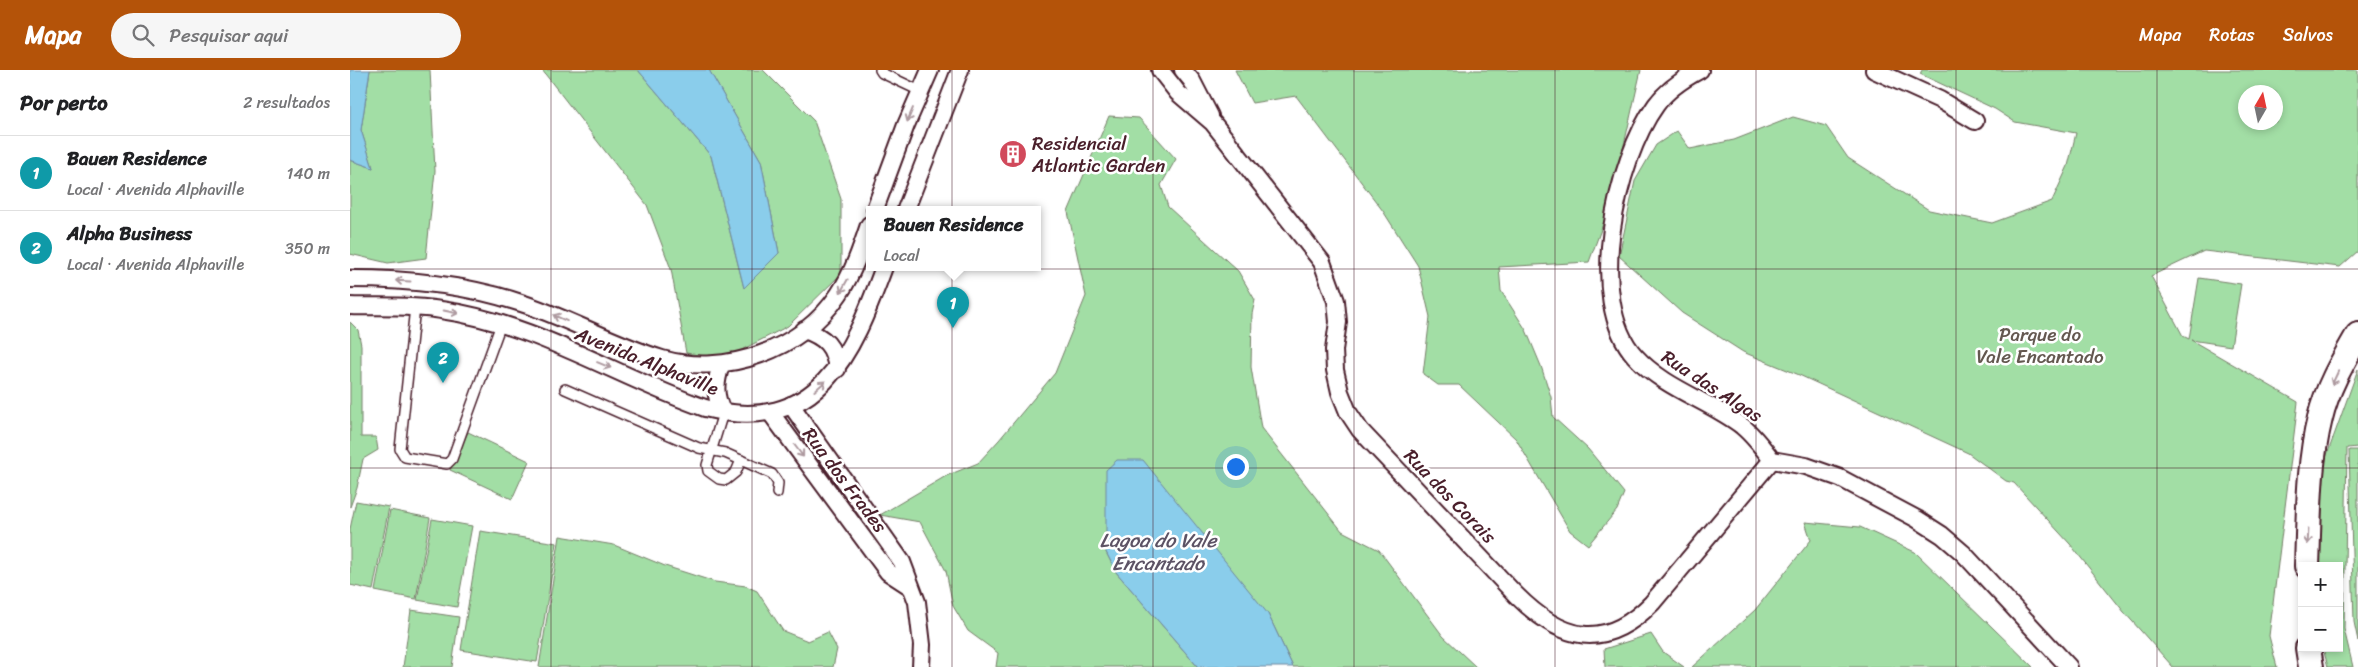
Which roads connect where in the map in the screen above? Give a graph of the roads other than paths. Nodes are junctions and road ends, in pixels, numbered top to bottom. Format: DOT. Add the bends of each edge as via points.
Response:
graph roads {
  1 [pos="880,70"];
  2 [pos="928,70"];
  3 [pos="960,70"];
  4 [pos="1160,70"];
  5 [pos="1183,70"];
  6 [pos="1700,70"];
  7 [pos="1874,70"];
  8 [pos="920,91"];
  9 [pos="1976,121"];
  10 [pos="1213,122"];
  11 [pos="876,206"];
  12 [pos="907,206"];
  13 [pos="866,233"];
  14 [pos="882,271"];
  15 [pos="350,280"];
  16 [pos="350,306"];
  17 [pos="415,307"];
  18 [pos="501,324"];
  19 [pos="804,330"];
  20 [pos="2358,335"];
  21 [pos="722,365"];
  22 [pos="837,369"];
  23 [pos="565,389"];
  24 [pos="791,405"];
  25 [pos="770,412"];
  26 [pos="723,413"];
  27 [pos="712,450"];
  28 [pos="741,460"];
  29 [pos="1772,460"];
  30 [pos="777,493"];
  31 [pos="874,522"];
  32 [pos="859,533"];
  33 [pos="2307,562"];
  34 [pos="911,587"];
  35 [pos="2309,652"];
  36 [pos="921,667"];
  37 [pos="2069,667"];
  38 [pos="2311,667"];
  1 -- 8 [label="lane"];
  2 -- 8 [label="street"];
  3 -- 12 [label="street"];
  4 -- 10 [label="street, Rua dos Corais" via="1178,93"];
  5 -- 10 [label="street, Rua dos Corais"];
  6 -- 29 [label="street, Rua das Algas" via="1679,82 1656,105 1628,159 1619,192 1609,266 1613,313 1621,334 1650,371 1741,426"];
  7 -- 9 [label="street" via="1940,100"];
  8 -- 11 [label="street, one-way"];
  10 -- 29 [label="street, Rua dos Corais" via="1322,262 1336,301 1335,370 1348,412 1360,430 1516,595 1550,624 1586,635 1618,630 1631,622 1652,603"];
  13 -- 19 [label="street, Avenida Alphaville, one-way" via="851,273 838,295"];
  14 -- 22 [label="street, Avenida Alphaville" via="858,335"];
  21 -- 15 [label="street, Avenida Alphaville, one-way" via="663,359 605,339 519,302 464,288 436,282"];
  16 -- 17 [label="street, Avenida Alphaville"];
  17 -- 18 [label="street, Avenida Alphaville, one-way"];
  17 -- 18 [label="lane" via="400,449 405,457 447,464 452,459"];
  18 -- 26 [label="street, Avenida Alphaville, one-way" via="684,401"];
  19 -- 21 [label="street, Avenida Alphaville" via="768,351"];
  19 -- 22 [label="street" via="825,339 835,357"];
  20 -- 33 [label="main road, one-way" via="2333,382 2320,416 2313,452"];
  21 -- 26 [label="street" via="715,386"];
  24 -- 22 [label="street, Avenida Alphaville, one-way" via="810,394"];
  23 -- 27 [label="lane" via="699,448"];
  24 -- 25 [label="street, Avenida Alphaville"];
  24 -- 31 [label="street, Rua dos Frades"];
  25 -- 26 [label="street, Avenida Alphaville"];
  25 -- 32 [label="street, Rua dos Frades, one-way"];
  26 -- 27 [label="lane"];
  27 -- 28 [label="lane"];
  27 -- 28 [label="lane" via="708,471 719,480 731,477"];
  28 -- 30 [label="lane" via="776,478"];
  29 -- 37 [label="street" via="1806,466 1840,478 1942,535 1963,553"];
  31 -- 32 [label="street"];
  31 -- 34 [label="street, Rua dos Frades" via="902,562"];
  32 -- 34 [label="street, Rua dos Frades" via="888,572"];
  34 -- 36 [label="street" via="920,621"];
  35 -- 38 [label="main road"];
}
